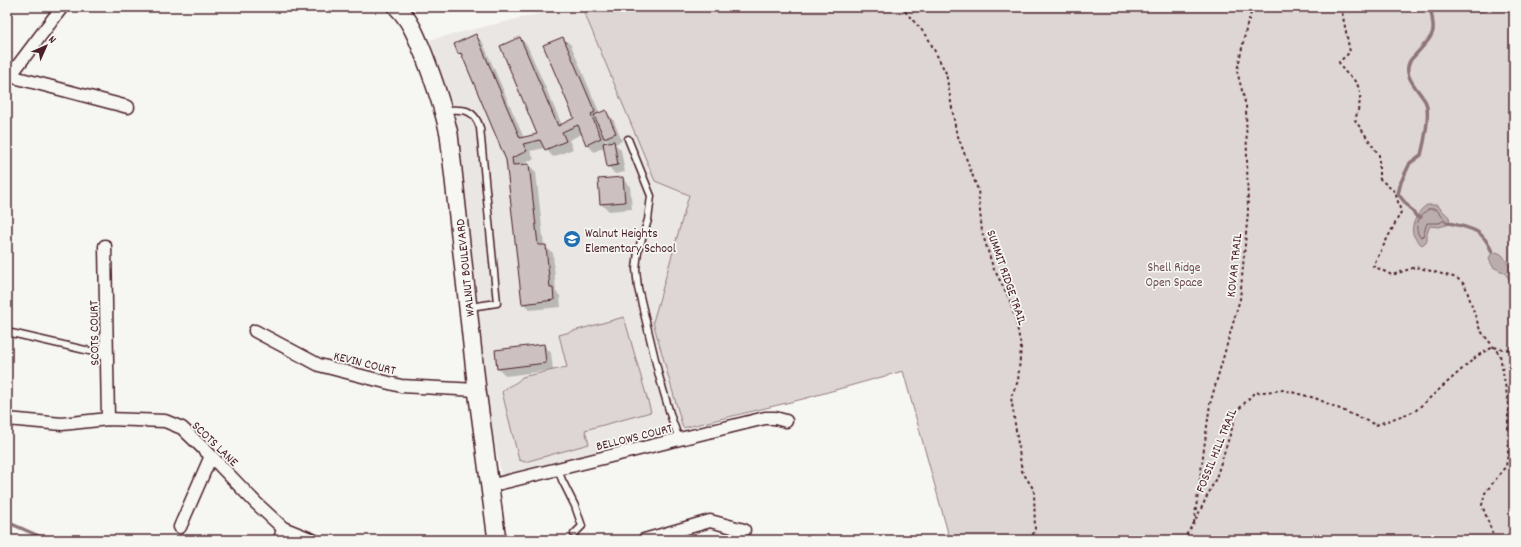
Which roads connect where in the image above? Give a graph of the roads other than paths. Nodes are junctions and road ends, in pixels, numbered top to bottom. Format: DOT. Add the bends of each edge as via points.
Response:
graph roads {
  1 [pos="62,7"];
  2 [pos="398,7"];
  3 [pos="8,78"];
  4 [pos="128,107"];
  5 [pos="444,110"];
  6 [pos="628,139"];
  7 [pos="105,246"];
  8 [pos="468,307"];
  9 [pos="255,331"];
  10 [pos="7,332"];
  11 [pos="107,355"];
  12 [pos="477,390"];
  13 [pos="108,418"];
  14 [pos="7,419"];
  15 [pos="786,422"];
  16 [pos="679,439"];
  17 [pos="211,456"];
  18 [pos="558,469"];
  19 [pos="489,486"];
  20 [pos="180,527"];
  21 [pos="744,530"];
  22 [pos="282,534"];
  23 [pos="574,534"];
  24 [pos="313,540"];
  25 [pos="497,540"];
  26 [pos="644,540"];
  1 -- 3 [label="street"];
  2 -- 5 [label="street, WALNUT BOULEVARD" via="414,31"];
  3 -- 4 [label="street"];
  5 -- 8 [label="street, WALNUT BOULEVARD" via="449,134"];
  5 -- 8 [label="lane" via="460,109 469,112 477,118 480,128 497,303"];
  6 -- 16 [label="lane" via="651,196 648,220 638,251 638,288 661,383"];
  7 -- 11 [label="street, SCOTS COURT"];
  8 -- 12 [label="street, WALNUT BOULEVARD"];
  9 -- 12 [label="street, KEVIN COURT" via="319,365 401,386"];
  10 -- 11 [label="lane"];
  11 -- 13 [label="street, SCOTS COURT"];
  12 -- 19 [label="street, WALNUT BOULEVARD"];
  13 -- 14 [label="street, SCOTS LANE" via="62,424"];
  13 -- 17 [label="street, SCOTS LANE" via="165,421 182,428"];
  15 -- 16 [label="street, BELLOWS COURT" via="765,418"];
  16 -- 18 [label="street, BELLOWS COURT"];
  17 -- 20 [label="street"];
  17 -- 22 [label="street, SCOTS LANE"];
  18 -- 19 [label="street, BELLOWS COURT"];
  18 -- 23 [label="lane" via="582,526"];
  19 -- 25 [label="street, WALNUT BOULEVARD"];
  21 -- 26 [label="street" via="710,521"];
  22 -- 24 [label="street, SCOTS LANE"];
}
